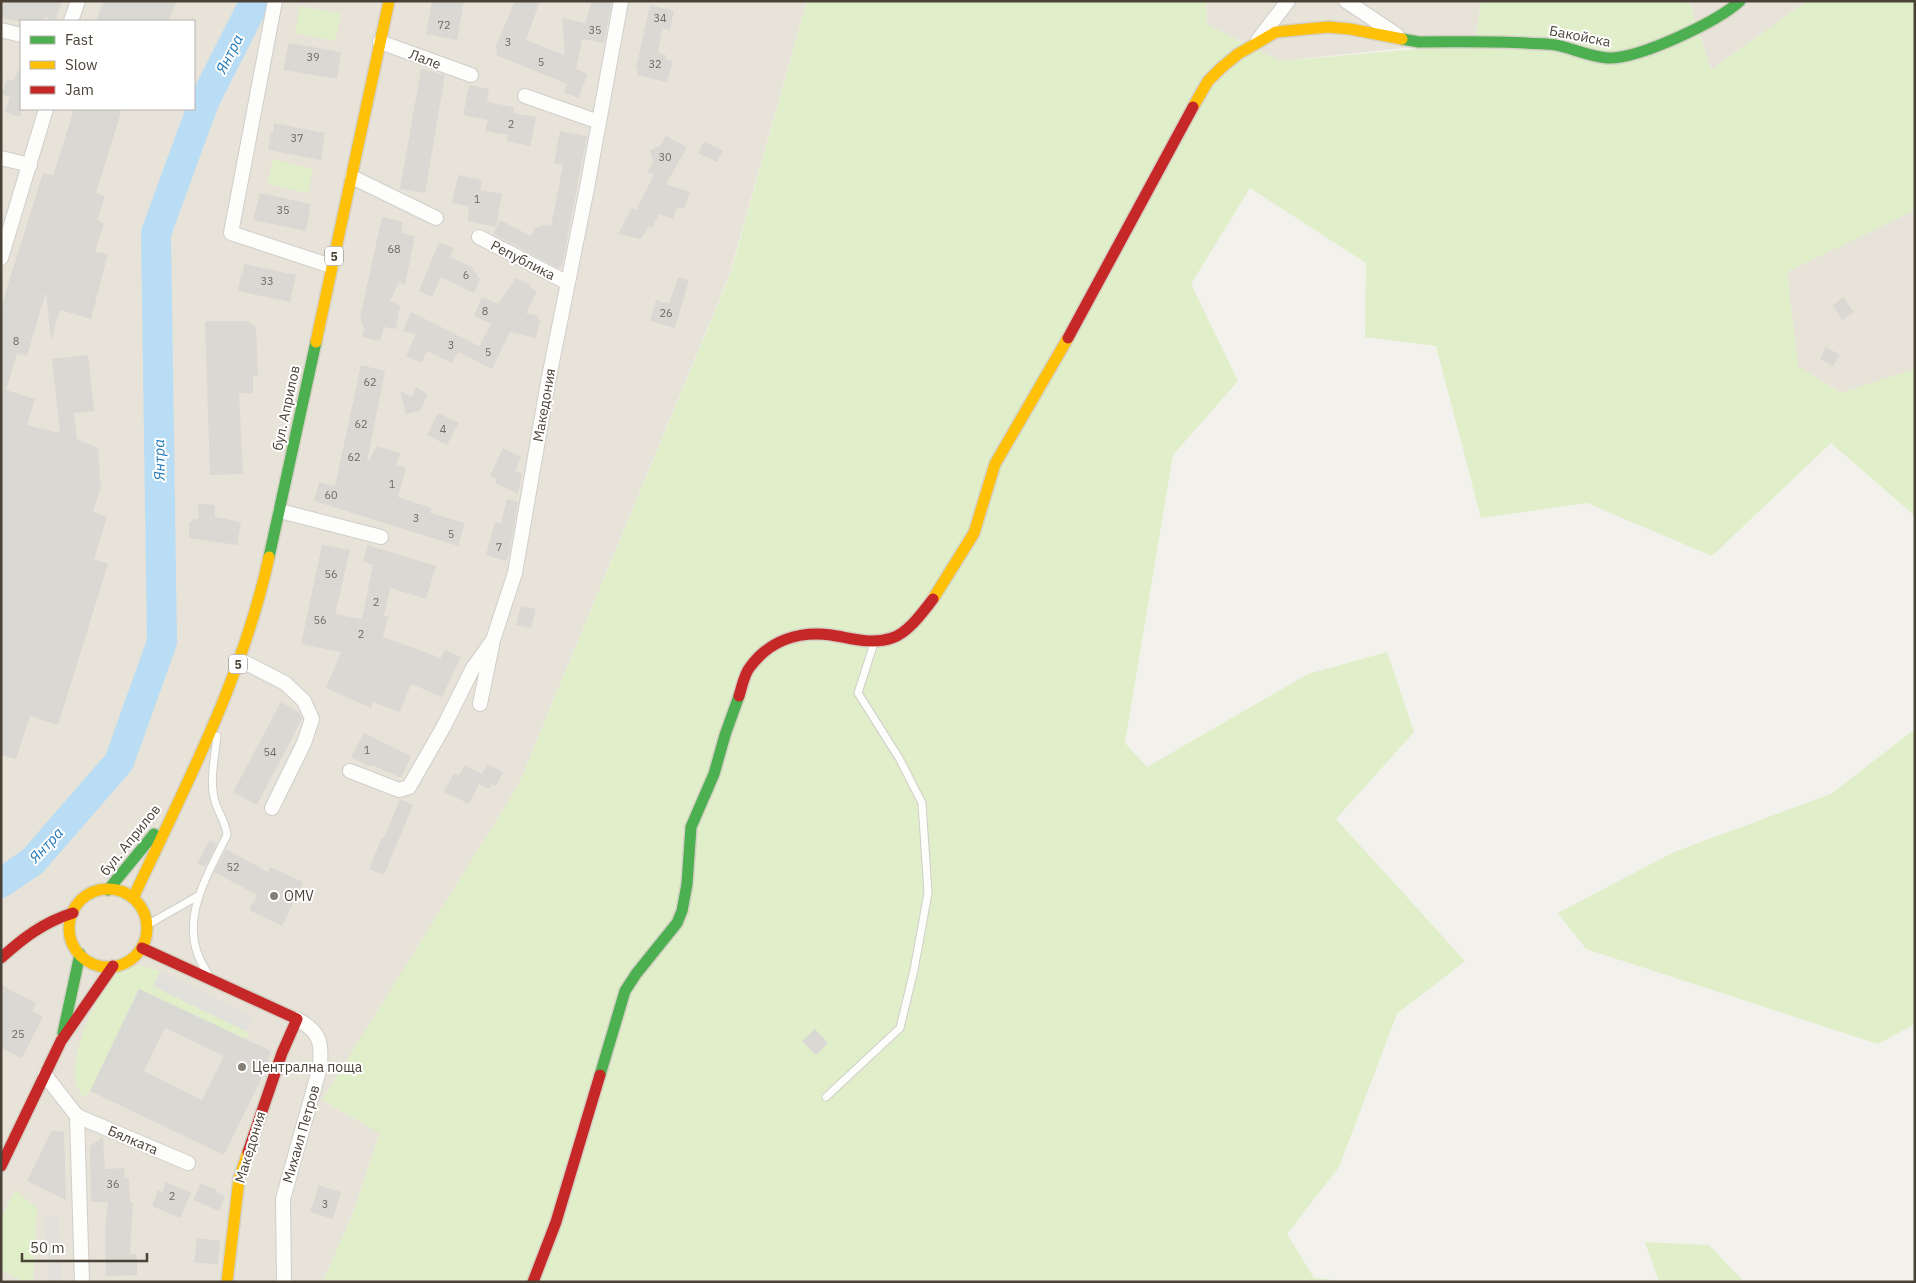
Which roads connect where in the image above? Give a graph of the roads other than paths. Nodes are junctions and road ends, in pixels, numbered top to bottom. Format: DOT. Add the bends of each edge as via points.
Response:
graph roads {
  1 [pos="78,1"];
  2 [pos="275,1"];
  3 [pos="389,1"];
  4 [pos="622,1"];
  5 [pos="1288,1"];
  6 [pos="1346,1"];
  7 [pos="1740,1"];
  8 [pos="71,20"];
  9 [pos="1,30"];
  10 [pos="20,35"];
  11 [pos="1402,38"];
  12 [pos="380,42"];
  13 [pos="1256,42"];
  14 [pos="471,75"];
  15 [pos="525,96"];
  16 [pos="46,110"];
  17 [pos="599,122"];
  18 [pos="1,158"];
  19 [pos="30,165"];
  20 [pos="352,177"];
  21 [pos="436,218"];
  22 [pos="479,238"];
  23 [pos="1,258"];
  24 [pos="331,266"];
  25 [pos="568,283"];
  26 [pos="280,511"];
  27 [pos="381,537"];
  28 [pos="493,640"];
  29 [pos="875,640"];
  30 [pos="240,660"];
  31 [pos="480,704"];
  32 [pos="218,716"];
  33 [pos="350,771"];
  34 [pos="272,808"];
  35 [pos="175,809"];
  36 [pos="108,890"];
  37 [pos="198,896"];
  38 [pos="133,898"];
  39 [pos="73,913"];
  40 [pos="147,925"];
  41 [pos="142,948"];
  42 [pos="80,954"];
  43 [pos="1,958"];
  44 [pos="113,966"];
  45 [pos="213,980"];
  46 [pos="296,1019"];
  47 [pos="61,1041"];
  48 [pos="45,1075"];
  49 [pos="826,1098"];
  50 [pos="77,1116"];
  51 [pos="188,1163"];
  52 [pos="1,1166"];
  53 [pos="82,1282"];
  54 [pos="227,1282"];
  55 [pos="284,1282"];
  56 [pos="533,1282"];
  1 -- 8 [label="street"];
  2 -- 24 [label="street" via="231,233"];
  3 -- 12 [label="main road, бул. Априлов / 5"];
  4 -- 17 [label="street, Македония"];
  5 -- 13 [label="street"];
  6 -- 11 [label="street"];
  7 -- 11 [label="main road, Бакойска" via="1729,11 1649,50 1616,58 1591,56 1562,46 1535,43 1419,42"];
  9 -- 10 [label="street"];
  11 -- 13 [label="main road, Бакойска" via="1328,28 1276,32"];
  12 -- 14 [label="street, Лале"];
  12 -- 20 [label="main road, бул. Априлов / 5"];
  13 -- 29 [label="main road, Бакойска" via="1208,81 1187,116 1079,320 995,464 974,533 939,592 914,623 892,638"];
  15 -- 17 [label="street"];
  16 -- 19 [label="street"];
  17 -- 25 [label="street, Македония"];
  18 -- 19 [label="street"];
  19 -- 23 [label="street"];
  20 -- 21 [label="street"];
  20 -- 24 [label="main road, бул. Априлов / 5"];
  22 -- 25 [label="street, Република"];
  24 -- 26 [label="main road, бул. Априлов / 5"];
  25 -- 28 [label="street, Македония" via="515,573"];
  26 -- 27 [label="street"];
  26 -- 30 [label="main road, бул. Априлов / 5" via="262,591"];
  28 -- 31 [label="street"];
  28 -- 33 [label="street, Македония" via="473,668 409,787 399,790"];
  29 -- 49 [label="lane" via="858,694 899,758 922,803 928,893 900,1028"];
  29 -- 56 [label="main road, Бакойска" via="859,641 809,633 791,636 771,646 749,668 714,774 691,827 682,911 677,923 625,991 556,1222"];
  30 -- 32 [label="main road, бул. Априлов / 5"];
  30 -- 34 [label="street" via="285,683 304,701 312,719 304,743"];
  32 -- 35 [label="main road, бул. Априлов / 5"];
  32 -- 37 [label="lane" via="214,800 227,825 227,834"];
  35 -- 36 [label="main road, бул. Априлов / 5"];
  35 -- 38 [label="main road, бул. Априлов / 5"];
  36 -- 38 [label="main road"];
  36 -- 39 [label="main road" via="87,896"];
  37 -- 40 [label="lane"];
  37 -- 45 [label="lane" via="193,939 199,960"];
  38 -- 40 [label="main road" via="144,913"];
  39 -- 42 [label="main road" via="71,938"];
  39 -- 43 [label="main road" via="38,926"];
  40 -- 41 [label="main road"];
  41 -- 44 [label="main road" via="130,960"];
  41 -- 45 [label="main road, Михаил Петров"];
  42 -- 44 [label="main road" via="95,964"];
  42 -- 47 [label="main road"];
  44 -- 47 [label="main road"];
  45 -- 46 [label="main road, Михаил Петров"];
  46 -- 54 [label="main road, Македония" via="239,1179"];
  46 -- 55 [label="street, Михаил Петров" via="316,1032 322,1048 320,1067 283,1198"];
  47 -- 48 [label="main road"];
  48 -- 50 [label="street"];
  48 -- 52 [label="main road"];
  50 -- 51 [label="street, Бялката"];
  50 -- 53 [label="street"];
}
